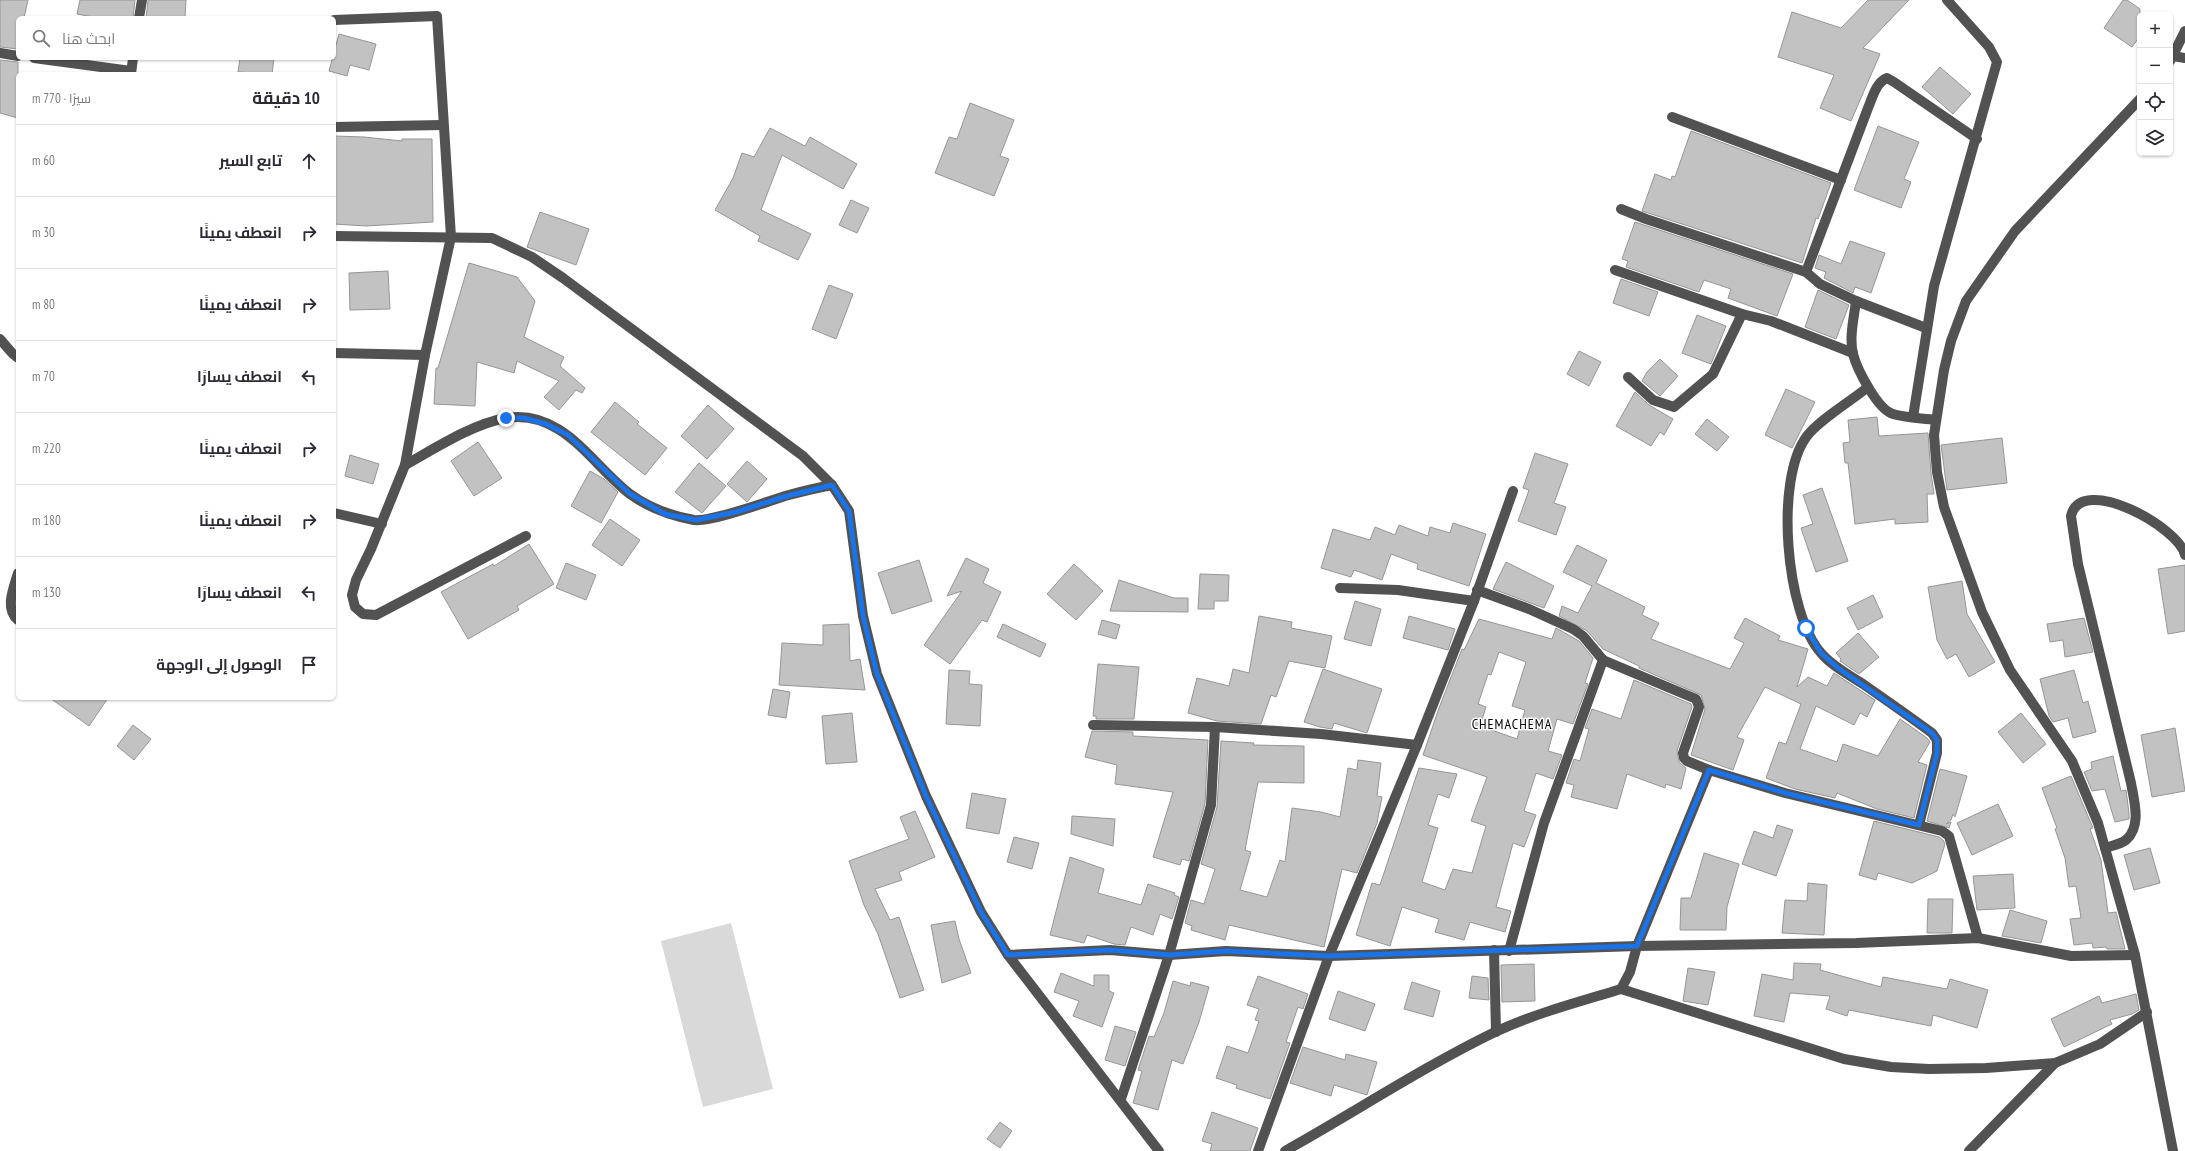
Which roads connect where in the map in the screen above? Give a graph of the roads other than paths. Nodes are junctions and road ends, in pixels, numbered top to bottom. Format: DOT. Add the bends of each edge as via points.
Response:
graph roads {
  1 [pos="142,0"];
  2 [pos="1947,0"];
  3 [pos="139,16"];
  4 [pos="336,20"];
  5 [pos="2185,31"];
  6 [pos="0,53"];
  7 [pos="16,56"];
  8 [pos="2173,56"];
  9 [pos="2173,58"];
  10 [pos="2185,58"];
  11 [pos="47,60"];
  12 [pos="133,60"];
  13 [pos="125,72"];
  14 [pos="131,72"];
  15 [pos="2137,102"];
  16 [pos="1672,117"];
  17 [pos="443,125"];
  18 [pos="336,127"];
  19 [pos="1977,138"];
  20 [pos="1841,180"];
  21 [pos="1621,209"];
  22 [pos="336,236"];
  23 [pos="451,236"];
  24 [pos="1615,270"];
  25 [pos="1806,272"];
  26 [pos="1856,301"];
  27 [pos="1742,314"];
  28 [pos="1926,328"];
  29 [pos="0,339"];
  30 [pos="336,353"];
  31 [pos="1853,353"];
  32 [pos="425,355"];
  33 [pos="16,356"];
  34 [pos="1628,377"];
  35 [pos="1868,387"];
  36 [pos="1913,417"];
  37 [pos="1936,420"];
  38 [pos="404,466"];
  39 [pos="832,485"];
  40 [pos="1513,491"];
  41 [pos="336,513"];
  42 [pos="382,524"];
  43 [pos="526,536"];
  44 [pos="2185,555"];
  45 [pos="16,580"];
  46 [pos="1340,588"];
  47 [pos="1478,590"];
  48 [pos="1474,601"];
  49 [pos="16,617"];
  50 [pos="1603,660"];
  51 [pos="1093,725"];
  52 [pos="1215,727"];
  53 [pos="1417,745"];
  54 [pos="1709,770"];
  55 [pos="1919,825"];
  56 [pos="2105,848"];
  57 [pos="1978,938"];
  58 [pos="1637,946"];
  59 [pos="1494,950"];
  60 [pos="1509,951"];
  61 [pos="1008,955"];
  62 [pos="1169,955"];
  63 [pos="1329,956"];
  64 [pos="2135,956"];
  65 [pos="1621,989"];
  66 [pos="2147,1012"];
  67 [pos="1496,1032"];
  68 [pos="2055,1063"];
  69 [pos="1121,1098"];
  70 [pos="1160,1151"];
  71 [pos="1258,1151"];
  72 [pos="1285,1151"];
  73 [pos="1969,1151"];
  74 [pos="2173,1151"];
  1 -- 3 [label="street"];
  2 -- 19 [label="street" via="1989,47 1997,62"];
  4 -- 17 [label="street" via="437,16"];
  5 -- 8 [label="street"];
  6 -- 7 [label="street"];
  9 -- 10 [label="street"];
  11 -- 13 [label="street"];
  12 -- 14 [label="street"];
  15 -- 37 [label="street" via="2015,230 1966,301 1949,348"];
  16 -- 20 [label="street"];
  17 -- 18 [label="street"];
  17 -- 23 [label="street"];
  19 -- 20 [label="street" via="1887,78 1878,86"];
  19 -- 28 [label="street" via="1934,286"];
  20 -- 25 [label="street"];
  21 -- 25 [label="street"];
  22 -- 23 [label="street"];
  23 -- 32 [label="street"];
  23 -- 39 [label="street" via="492,238 532,257 564,278 803,456"];
  24 -- 27 [label="street"];
  25 -- 26 [label="street" via="1820,284"];
  26 -- 28 [label="street"];
  26 -- 31 [label="street" via="1852,334"];
  27 -- 31 [label="street" via="1771,321"];
  27 -- 34 [label="street" via="1714,374 1674,407 1653,400"];
  28 -- 36 [label="street"];
  29 -- 33 [label="street"];
  30 -- 32 [label="street"];
  31 -- 35 [label="street"];
  32 -- 38 [label="street"];
  35 -- 36 [label="street" via="1882,408 1892,414"];
  35 -- 55 [label="street" via="1819,424 1806,437 1798,454 1790,486 1787,521 1789,566 1806,628 1821,653 1838,668 1932,733 1937,740 1937,753"];
  36 -- 37 [label="street"];
  37 -- 56 [label="street" via="1934,435 1937,472 1944,507 1982,612 2010,670 2072,761 2098,823"];
  38 -- 39 [label="street" via="485,424 506,418 524,418 546,424 568,435 630,494 665,514 696,520 736,512"];
  38 -- 42 [label="street"];
  39 -- 61 [label="street" via="849,511 863,616 877,674 926,796 981,912"];
  40 -- 47 [label="street"];
  41 -- 42 [label="street"];
  42 -- 43 [label="street" via="356,580 352,595 355,607 363,614 376,616"];
  44 -- 56 [label="street" via="2183,547 2170,533 2112,502 2086,500 2072,510 2078,564 2131,783 2135,810 2135,823 2131,834 2125,841"];
  45 -- 49 [label="street" via="11,608"];
  46 -- 48 [label="street" via="1398,590"];
  47 -- 48 [label="street"];
  47 -- 50 [label="street" via="1573,629 1583,636"];
  48 -- 53 [label="street"];
  50 -- 54 [label="street" via="1699,702 1683,753 1687,761"];
  50 -- 60 [label="street" via="1544,823"];
  51 -- 52 [label="street"];
  52 -- 53 [label="street" via="1321,734"];
  52 -- 62 [label="street" via="1211,805"];
  53 -- 63 [label="street"];
  54 -- 55 [label="street" via="1785,793"];
  54 -- 58 [label="street"];
  55 -- 57 [label="street" via="1942,831 1950,836"];
  56 -- 64 [label="street"];
  57 -- 58 [label="street" via="1856,943"];
  57 -- 64 [label="street" via="2071,956"];
  58 -- 60 [label="street"];
  58 -- 65 [label="street" via="1630,972"];
  59 -- 60 [label="street"];
  59 -- 63 [label="street"];
  59 -- 67 [label="street"];
  61 -- 62 [label="street" via="1110,950"];
  61 -- 69 [label="street"];
  62 -- 63 [label="street" via="1226,951"];
  62 -- 69 [label="street"];
  63 -- 71 [label="street"];
  64 -- 66 [label="street"];
  65 -- 67 [label="street" via="1543,1012"];
  65 -- 68 [label="street" via="1844,1059 1891,1067 1929,1068 1986,1068"];
  66 -- 68 [label="street" via="2100,1044"];
  66 -- 74 [label="street"];
  67 -- 72 [label="street" via="1440,1061"];
  68 -- 73 [label="street"];
  69 -- 70 [label="street"];
}
